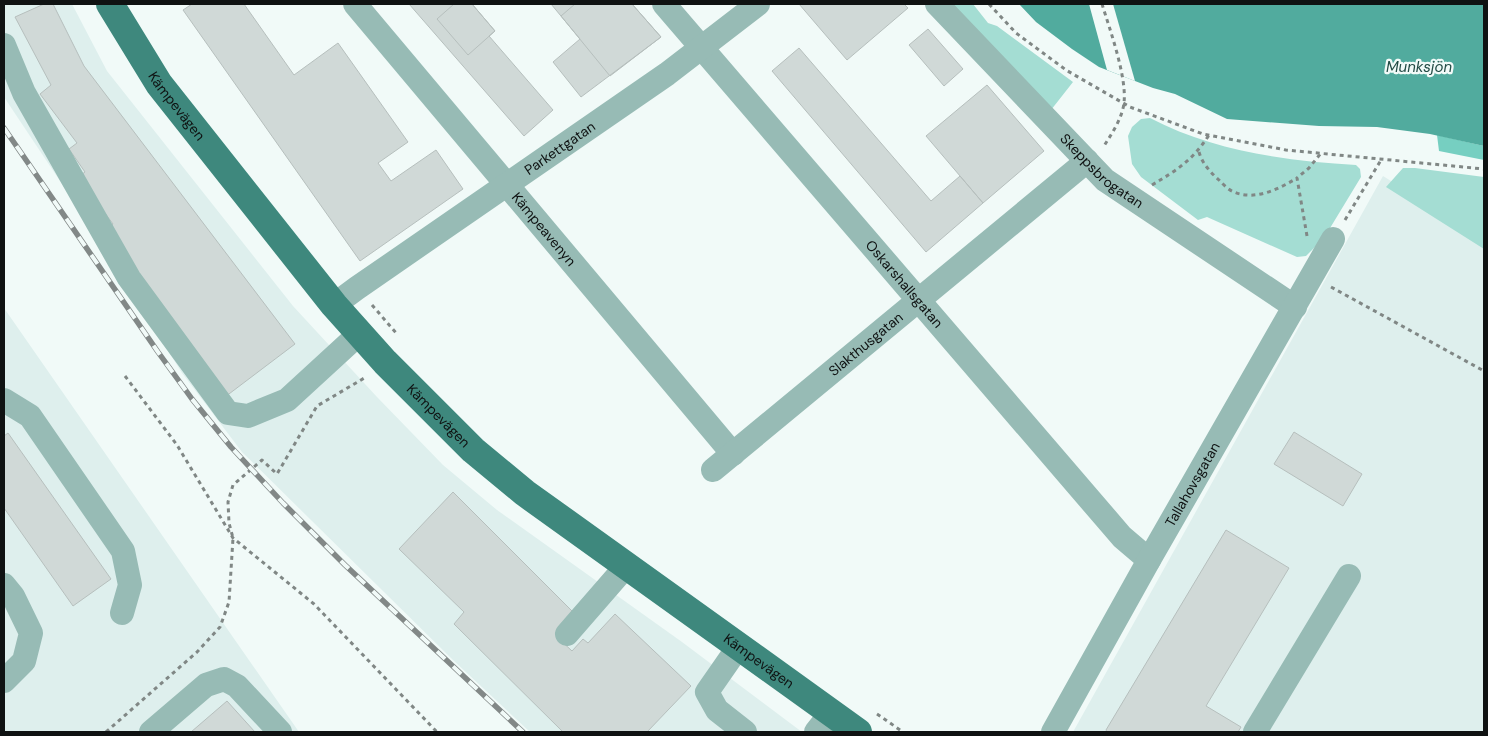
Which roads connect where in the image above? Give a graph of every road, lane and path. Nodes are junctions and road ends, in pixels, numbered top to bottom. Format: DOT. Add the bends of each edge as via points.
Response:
graph roads {
  1 [pos="110,4"];
  2 [pos="355,4"];
  3 [pos="664,4"];
  4 [pos="758,4"];
  5 [pos="937,4"];
  6 [pos="989,4"];
  7 [pos="1102,4"];
  8 [pos="4,45"];
  9 [pos="702,49"];
  10 [pos="1124,104"];
  11 [pos="1209,136"];
  12 [pos="1199,152"];
  13 [pos="1321,154"];
  14 [pos="1381,160"];
  15 [pos="1087,161"];
  16 [pos="1484,169"];
  17 [pos="1297,178"];
  18 [pos="507,184"];
  19 [pos="1130,197"];
  20 [pos="1333,239"];
  21 [pos="1315,271"];
  22 [pos="357,288"];
  23 [pos="920,301"];
  24 [pos="334,305"];
  25 [pos="1295,307"];
  26 [pos="360,333"];
  27 [pos="400,338"];
  28 [pos="1484,371"];
  29 [pos="126,376"];
  30 [pos="366,376"];
  31 [pos="4,400"];
  32 [pos="734,454"];
  33 [pos="713,470"];
  34 [pos="233,538"];
  35 [pos="1149,560"];
  36 [pos="626,565"];
  37 [pos="1349,576"];
  38 [pos="4,585"];
  39 [pos="122,613"];
  40 [pos="567,634"];
  41 [pos="739,646"];
  42 [pos="4,681"];
  43 [pos="824,722"];
  44 [pos="866,722"];
  45 [pos="106,732"];
  46 [pos="151,732"];
  47 [pos="280,732"];
  48 [pos="437,732"];
  49 [pos="745,732"];
  50 [pos="903,732"];
  51 [pos="1053,732"];
  52 [pos="1255,732"];
  1 -- 24 [label="main road, Kämpevägen" via="159,84"];
  2 -- 18 [label="street, Kämpeavenyn"];
  3 -- 9 [label="street, Oskarshallsgatan"];
  4 -- 9 [label="street, Parkettgatan"];
  5 -- 15 [label="street, Skeppsbrogatan"];
  6 -- 10 [label="path" via="1016,33 1059,65"];
  7 -- 10 [label="path" via="1124,87"];
  8 -- 26 [label="street" via="24,93 129,278 228,413 248,416 287,400"];
  9 -- 18 [label="street, Parkettgatan"];
  9 -- 23 [label="street, Oskarshallsgatan"];
  10 -- 11 [label="path"];
  10 -- 15 [label="path" via="1117,125 1104,147"];
  11 -- 12 [label="path"];
  11 -- 13 [label="path"];
  12 -- 17 [label="path" via="1210,173 1233,192 1245,195 1268,193"];
  12 -- 19 [label="path" via="1174,172"];
  13 -- 14 [label="path"];
  13 -- 17 [label="path"];
  14 -- 16 [label="path"];
  14 -- 20 [label="path"];
  15 -- 19 [label="street, Skeppsbrogatan" via="1104,180"];
  15 -- 23 [label="street, Slakthusgatan"];
  17 -- 21 [label="path"];
  18 -- 22 [label="street, Parkettgatan"];
  18 -- 32 [label="street, Kämpeavenyn"];
  19 -- 25 [label="street, Skeppsbrogatan"];
  20 -- 21 [label="street, Tallahovsgatan"];
  21 -- 25 [label="street, Tallahovsgatan"];
  21 -- 28 [label="path"];
  22 -- 24 [label="street, Parkettgatan"];
  22 -- 27 [label="path"];
  23 -- 32 [label="street, Slakthusgatan"];
  23 -- 35 [label="street, Oskarshallsgatan" via="1122,538"];
  24 -- 26 [label="main road, Kämpevägen"];
  25 -- 35 [label="street, Tallahovsgatan"];
  26 -- 36 [label="main road, Kämpevägen" via="473,450 526,493"];
  29 -- 34 [label="path" via="177,445"];
  30 -- 34 [label="path" via="317,406 277,474 262,460 233,485 228,502"];
  31 -- 39 [label="street" via="30,416 123,551 130,585"];
  32 -- 33 [label="street, Slakthusgatan"];
  34 -- 45 [label="path" via="229,602 220,627 198,652"];
  34 -- 48 [label="path" via="314,604"];
  35 -- 51 [label="street, Tallahovsgatan"];
  36 -- 40 [label="street"];
  36 -- 41 [label="main road, Kämpevägen"];
  37 -- 52 [label="street"];
  38 -- 42 [label="street" via="31,633 24,661"];
  41 -- 43 [label="main road, Kämpevägen"];
  41 -- 49 [label="street" via="707,692 717,710"];
  43 -- 44 [label="main road, Kämpevägen"];
  44 -- 50 [label="path"];
  46 -- 47 [label="street" via="206,685 224,679 237,686"];
}
